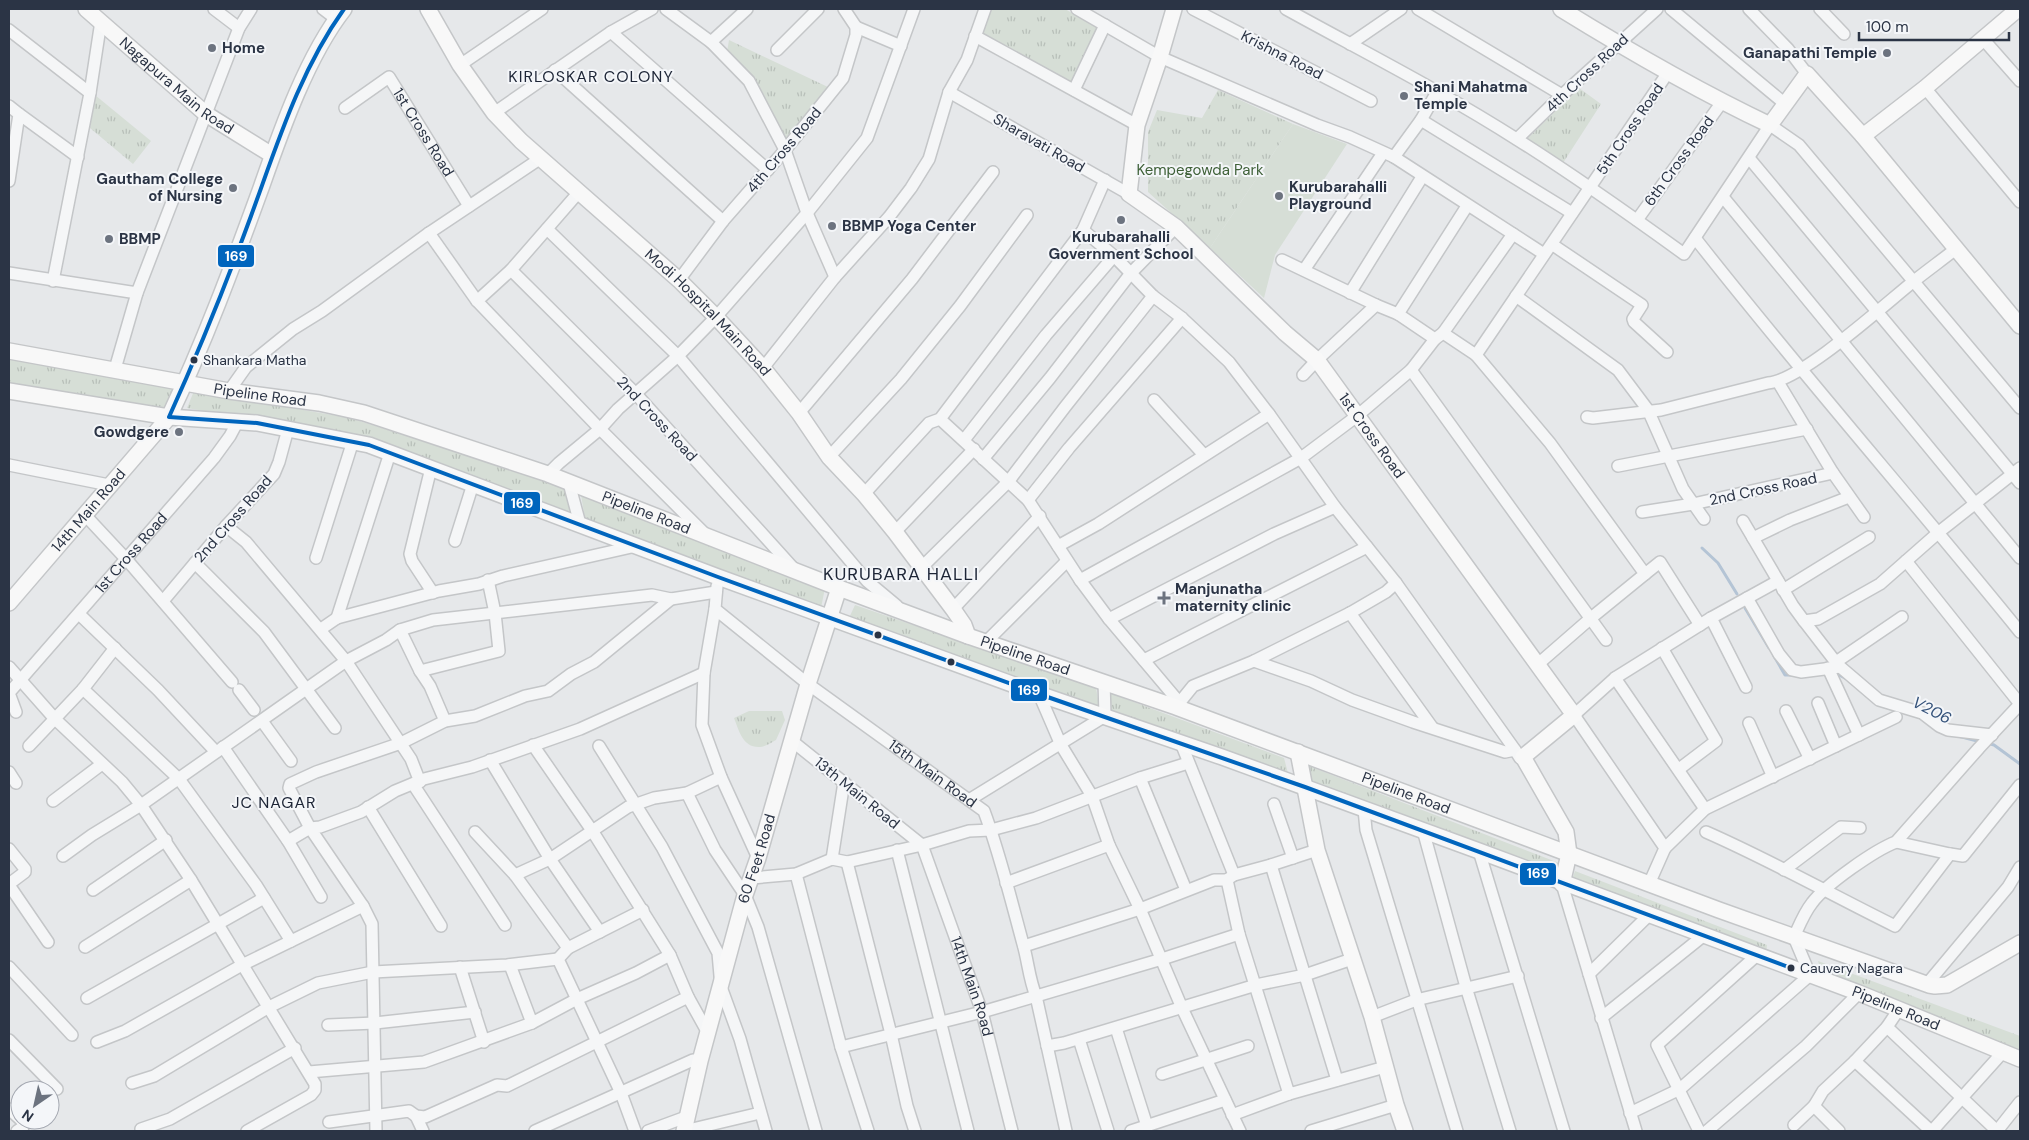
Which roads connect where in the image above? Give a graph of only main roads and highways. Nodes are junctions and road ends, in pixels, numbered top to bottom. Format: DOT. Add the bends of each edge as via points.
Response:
graph roads {
  1 [pos="86,9"];
  2 [pos="1174,9"];
  3 [pos="1561,9"];
  4 [pos="2018,9"];
  5 [pos="432,11"];
  6 [pos="340,14"];
  7 [pos="1863,136"];
  8 [pos="272,155"];
  9 [pos="2020,326"];
  10 [pos="9,351"];
  11 [pos="185,383"];
  12 [pos="9,391"];
  13 [pos="169,417"];
  14 [pos="839,588"];
  15 [pos="9,603"];
  16 [pos="829,618"];
  17 [pos="968,636"];
  18 [pos="1298,752"];
  19 [pos="1305,787"];
  20 [pos="1569,854"];
  21 [pos="1562,884"];
  22 [pos="2020,943"];
  23 [pos="2020,1059"];
  24 [pos="685,1126"];
  25 [pos="1405,1131"];
  1 -- 8 [label="main road, Nagapura Main Road" via="206,114"];
  2 -- 20 [label="main road, 1st Cross Road" via="1137,125 1129,194 1176,227 1317,360 1574,715 1519,754 1566,832"];
  3 -- 7 [label="main road" via="1722,102 1770,125 1807,74"];
  4 -- 7 [label="main road"];
  5 -- 17 [label="main road, Modi Hospital Main Road" via="460,65 494,113 716,316 763,368 829,457 895,532 953,609"];
  6 -- 8 [label="main road, 14th Main Road" via="313,58"];
  7 -- 9 [label="main road"];
  8 -- 11 [label="main road, 14th Main Road"];
  10 -- 11 [label="main road, Pipeline Road"];
  11 -- 13 [label="main road, 14th Main Road"];
  11 -- 14 [label="main road, Pipeline Road" via="364,413 548,474"];
  12 -- 13 [label="main road, Pipeline Road"];
  13 -- 15 [label="main road, 14th Main Road"];
  13 -- 16 [label="main road, Pipeline Road" via="238,421 353,441 636,546 717,585"];
  14 -- 16 [label="main road, 60 Feet Road"];
  14 -- 17 [label="main road, Pipeline Road"];
  16 -- 19 [label="main road, Pipeline Road"];
  16 -- 24 [label="main road, 60 Feet Road" via="745,895"];
  17 -- 18 [label="main road, Pipeline Road" via="1178,704"];
  18 -- 19 [label="main road"];
  18 -- 20 [label="main road, Pipeline Road"];
  19 -- 21 [label="main road, Pipeline Road"];
  19 -- 25 [label="main road" via="1318,850"];
  20 -- 21 [label="main road"];
  20 -- 22 [label="main road, Pipeline Road" via="1935,986 1947,985"];
  21 -- 23 [label="main road, Pipeline Road" via="1858,993"];
}
